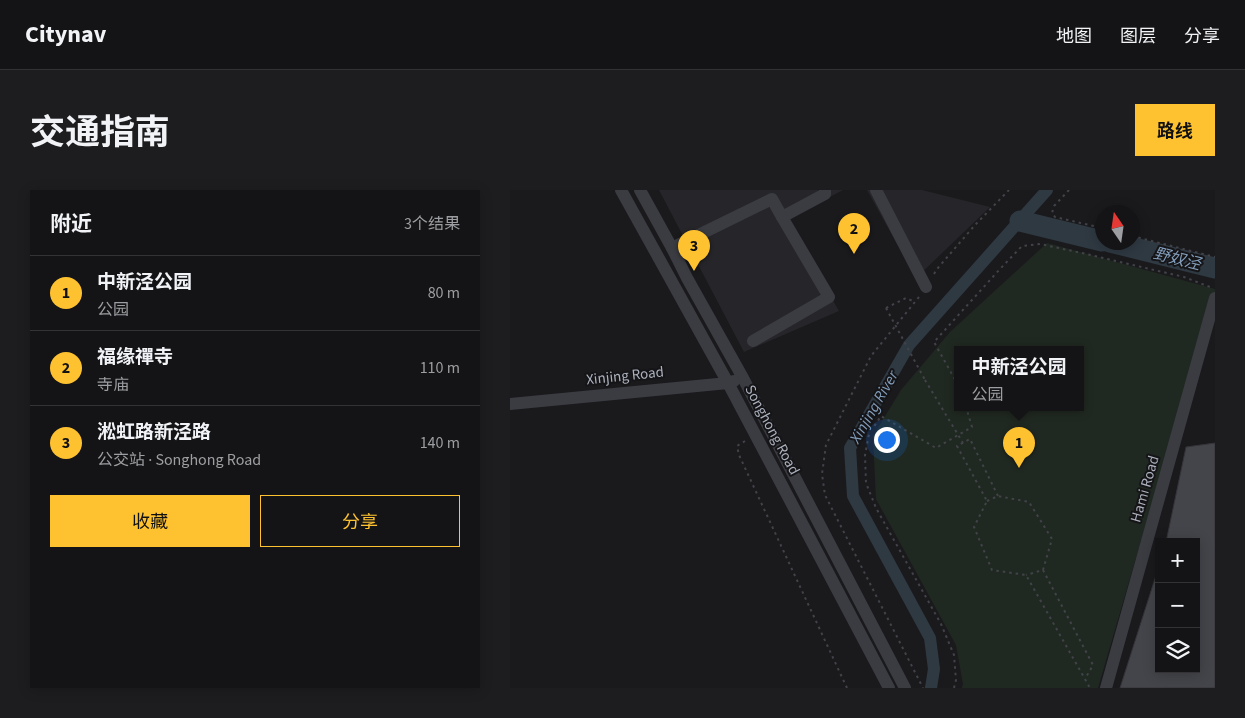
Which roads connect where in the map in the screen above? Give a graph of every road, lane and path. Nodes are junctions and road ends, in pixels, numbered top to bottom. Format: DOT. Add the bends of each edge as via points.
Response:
graph roads {
  1 [pos="621,190"];
  2 [pos="640,190"];
  3 [pos="825,190"];
  4 [pos="876,190"];
  5 [pos="1009,190"];
  6 [pos="1069,190"];
  7 [pos="782,217"];
  8 [pos="1095,226"];
  9 [pos="1140,238"];
  10 [pos="672,248"];
  11 [pos="1215,257"];
  12 [pos="926,287"];
  13 [pos="1215,288"];
  14 [pos="1215,298"];
  15 [pos="753,341"];
  16 [pos="743,378"];
  17 [pos="954,378"];
  18 [pos="728,383"];
  19 [pos="510,404"];
  20 [pos="967,411"];
  21 [pos="958,435"];
  22 [pos="756,436"];
  23 [pos="963,443"];
  24 [pos="998,496"];
  25 [pos="987,502"];
  26 [pos="1043,570"];
  27 [pos="1026,575"];
  28 [pos="1085,679"];
  29 [pos="847,688"];
  30 [pos="890,688"];
  31 [pos="905,688"];
  32 [pos="923,688"];
  33 [pos="954,688"];
  34 [pos="1090,688"];
  35 [pos="1106,688"];
  1 -- 18 [label="street, Songhong Road"];
  2 -- 10 [label="street, Songhong Road"];
  3 -- 7 [label="street" via="824,194"];
  4 -- 12 [label="street"];
  5 -- 12 [label="path" via="975,225"];
  6 -- 8 [label="path" via="1054,206 1054,217"];
  7 -- 10 [label="street" via="772,199"];
  7 -- 15 [label="street" via="829,297"];
  9 -- 11 [label="path"];
  10 -- 16 [label="street, Songhong Road"];
  13 -- 17 [label="path" via="1184,277 1082,253 1040,244 1022,246 934,342"];
  14 -- 35 [label="street, Hami Road"];
  16 -- 18 [label="street, Xinjing Road"];
  16 -- 31 [label="street, Songhong Road"];
  18 -- 19 [label="street, Xinjing Road"];
  18 -- 22 [label="street, Songhong Road"];
  20 -- 21 [label="path" via="972,427"];
  21 -- 23 [label="path"];
  21 -- 32 [label="path, bridge" via="925,380 886,308 906,298 915,302 871,356 826,445 822,474 825,495"];
  21 -- 33 [label="path" via="936,448 881,416 869,434 865,456 866,483 876,508 941,624 954,655"];
  22 -- 29 [label="path" via="737,446 739,455"];
  22 -- 30 [label="street, Songhong Road"];
  23 -- 24 [label="path" via="970,439"];
  23 -- 25 [label="path" via="956,446"];
  24 -- 25 [label="path"];
  24 -- 26 [label="path" via="1029,502 1052,539"];
  25 -- 27 [label="path" via="974,526 992,570"];
  26 -- 27 [label="path"];
  26 -- 28 [label="path" via="1093,665"];
  27 -- 28 [label="path"];
  28 -- 34 [label="path"];
}
